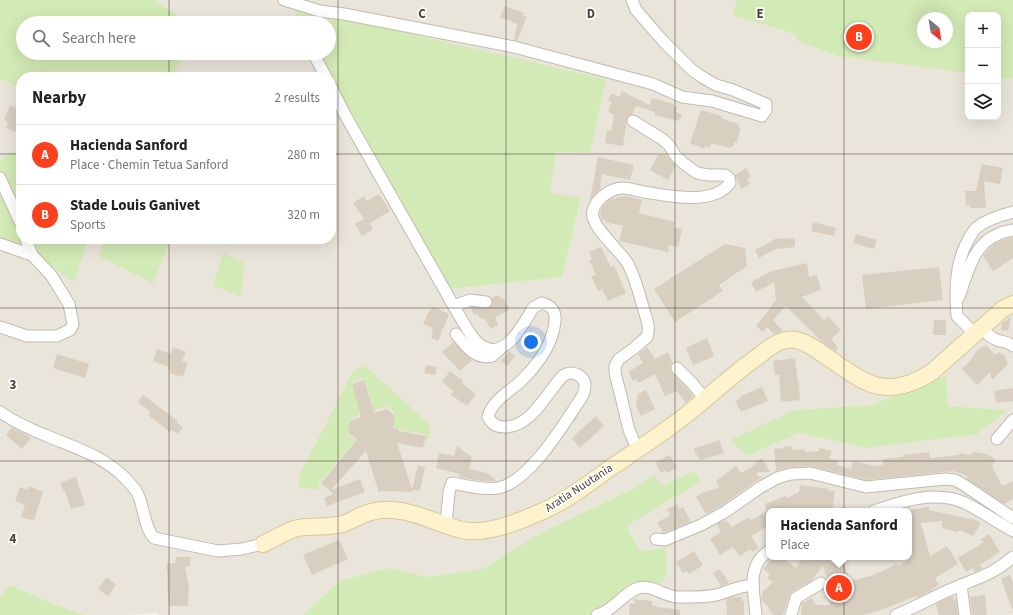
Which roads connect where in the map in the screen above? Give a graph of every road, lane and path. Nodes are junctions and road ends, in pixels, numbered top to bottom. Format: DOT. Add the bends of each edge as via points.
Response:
graph roads {
  1 [pos="284,0"];
  2 [pos="632,0"];
  3 [pos="317,60"];
  4 [pos="323,72"];
  5 [pos="336,97"];
  6 [pos="633,121"];
  7 [pos="0,178"];
  8 [pos="1013,212"];
  9 [pos="16,213"];
  10 [pos="1013,230"];
  11 [pos="0,244"];
  12 [pos="28,244"];
  13 [pos="32,255"];
  14 [pos="957,301"];
  15 [pos="486,302"];
  16 [pos="1013,304"];
  17 [pos="454,306"];
  18 [pos="0,327"];
  19 [pos="978,331"];
  20 [pos="456,334"];
  21 [pos="1013,346"];
  22 [pos="501,348"];
  23 [pos="677,368"];
  24 [pos="704,399"];
  25 [pos="0,412"];
  26 [pos="1013,420"];
  27 [pos="998,439"];
  28 [pos="639,448"];
  29 [pos="883,508"];
  30 [pos="1013,518"];
  31 [pos="446,525"];
  32 [pos="1013,531"];
  33 [pos="656,539"];
  34 [pos="263,544"];
  35 [pos="766,553"];
  36 [pos="1012,559"];
  37 [pos="821,583"];
  38 [pos="753,585"];
  39 [pos="961,585"];
  40 [pos="597,615"];
  41 [pos="756,615"];
  42 [pos="791,615"];
  43 [pos="896,615"];
  44 [pos="965,615"];
  1 -- 2 [label="street" via="320,11 514,47 653,84 682,97 712,101 762,116 766,104 716,85 692,70 636,10"];
  3 -- 4 [label="street"];
  5 -- 17 [label="street"];
  6 -- 28 [label="street" via="662,139 697,174 725,175 730,182 726,188 712,195 700,197 615,189 607,192 593,209 592,214 600,230 628,264 648,324 647,337 619,359 615,366 627,425"];
  7 -- 9 [label="street"];
  8 -- 14 [label="street" via="975,229 962,251 958,265"];
  10 -- 14 [label="street" via="998,234 977,250"];
  11 -- 13 [label="street"];
  12 -- 13 [label="street"];
  13 -- 18 [label="street" via="51,275 69,304 73,324 70,330 57,336 27,336"];
  14 -- 19 [label="street" via="957,316"];
  15 -- 17 [label="street" via="470,300"];
  16 -- 19 [label="street, Aratia Nuutania" via="1004,308"];
  17 -- 22 [label="street" via="482,348"];
  19 -- 21 [label="street"];
  19 -- 24 [label="street, Aratia Nuutania" via="932,372 896,388 870,384 801,341 786,340 753,359"];
  20 -- 22 [label="street" via="481,357 492,356"];
  22 -- 31 [label="street" via="516,335 534,307 542,303 554,310 556,316 549,343 524,379 496,402 488,417 493,425 509,427 521,423 535,412 564,375 573,373 580,376 585,387 583,395 530,468 514,480 499,488 452,483"];
  23 -- 24 [label="street"];
  24 -- 28 [label="street, Aratia Nuutania" via="677,422"];
  25 -- 34 [label="street" via="51,438 88,452 116,470 139,496 150,535 154,538 218,551"];
  26 -- 27 [label="street"];
  28 -- 31 [label="street, Aratia Nuutania" via="546,510 513,523 482,531 466,531"];
  29 -- 32 [label="street" via="914,499 942,498 965,503"];
  30 -- 33 [label="street" via="955,480 866,486 810,473 791,474 761,487 701,525 665,540"];
  31 -- 34 [label="street, Aratia Nuutania" via="420,515 396,510 374,511 346,523 298,528"];
  35 -- 38 [label="street" via="755,567"];
  36 -- 39 [label="street" via="992,572"];
  37 -- 42 [label="street" via="796,598"];
  38 -- 40 [label="street" via="741,586 715,595 686,597 667,596 647,587 626,595 605,612"];
  38 -- 41 [label="street"];
  39 -- 43 [label="street"];
  39 -- 44 [label="street"];
}
